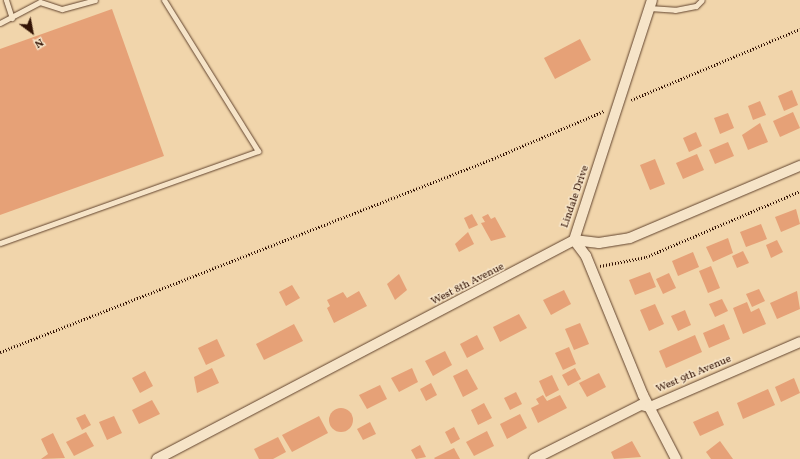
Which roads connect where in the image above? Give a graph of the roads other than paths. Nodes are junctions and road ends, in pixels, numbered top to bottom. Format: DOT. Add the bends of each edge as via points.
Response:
graph roads {
  1 [pos="6,0"];
  2 [pos="95,0"];
  3 [pos="164,0"];
  4 [pos="702,0"];
  5 [pos="39,1"];
  6 [pos="651,4"];
  7 [pos="12,18"];
  8 [pos="0,23"];
  9 [pos="800,166"];
  10 [pos="574,240"];
  11 [pos="0,243"];
  12 [pos="800,342"];
  13 [pos="650,407"];
  14 [pos="157,459"];
  15 [pos="534,459"];
  16 [pos="676,459"];
  1 -- 7 [label="lane"];
  2 -- 5 [label="lane" via="62,9"];
  3 -- 11 [label="lane" via="258,151"];
  4 -- 6 [label="lane" via="696,6 675,10"];
  5 -- 7 [label="lane"];
  6 -- 10 [label="street, Lindale Drive"];
  7 -- 8 [label="lane"];
  9 -- 10 [label="street" via="630,238 599,243"];
  10 -- 13 [label="street, Lindale Drive" via="586,256"];
  10 -- 14 [label="street, West 8th Avenue"];
  12 -- 13 [label="street, West 9th Avenue"];
  13 -- 15 [label="street, West 9th Avenue" via="641,405"];
  13 -- 16 [label="street, Lindale Drive"];
}
